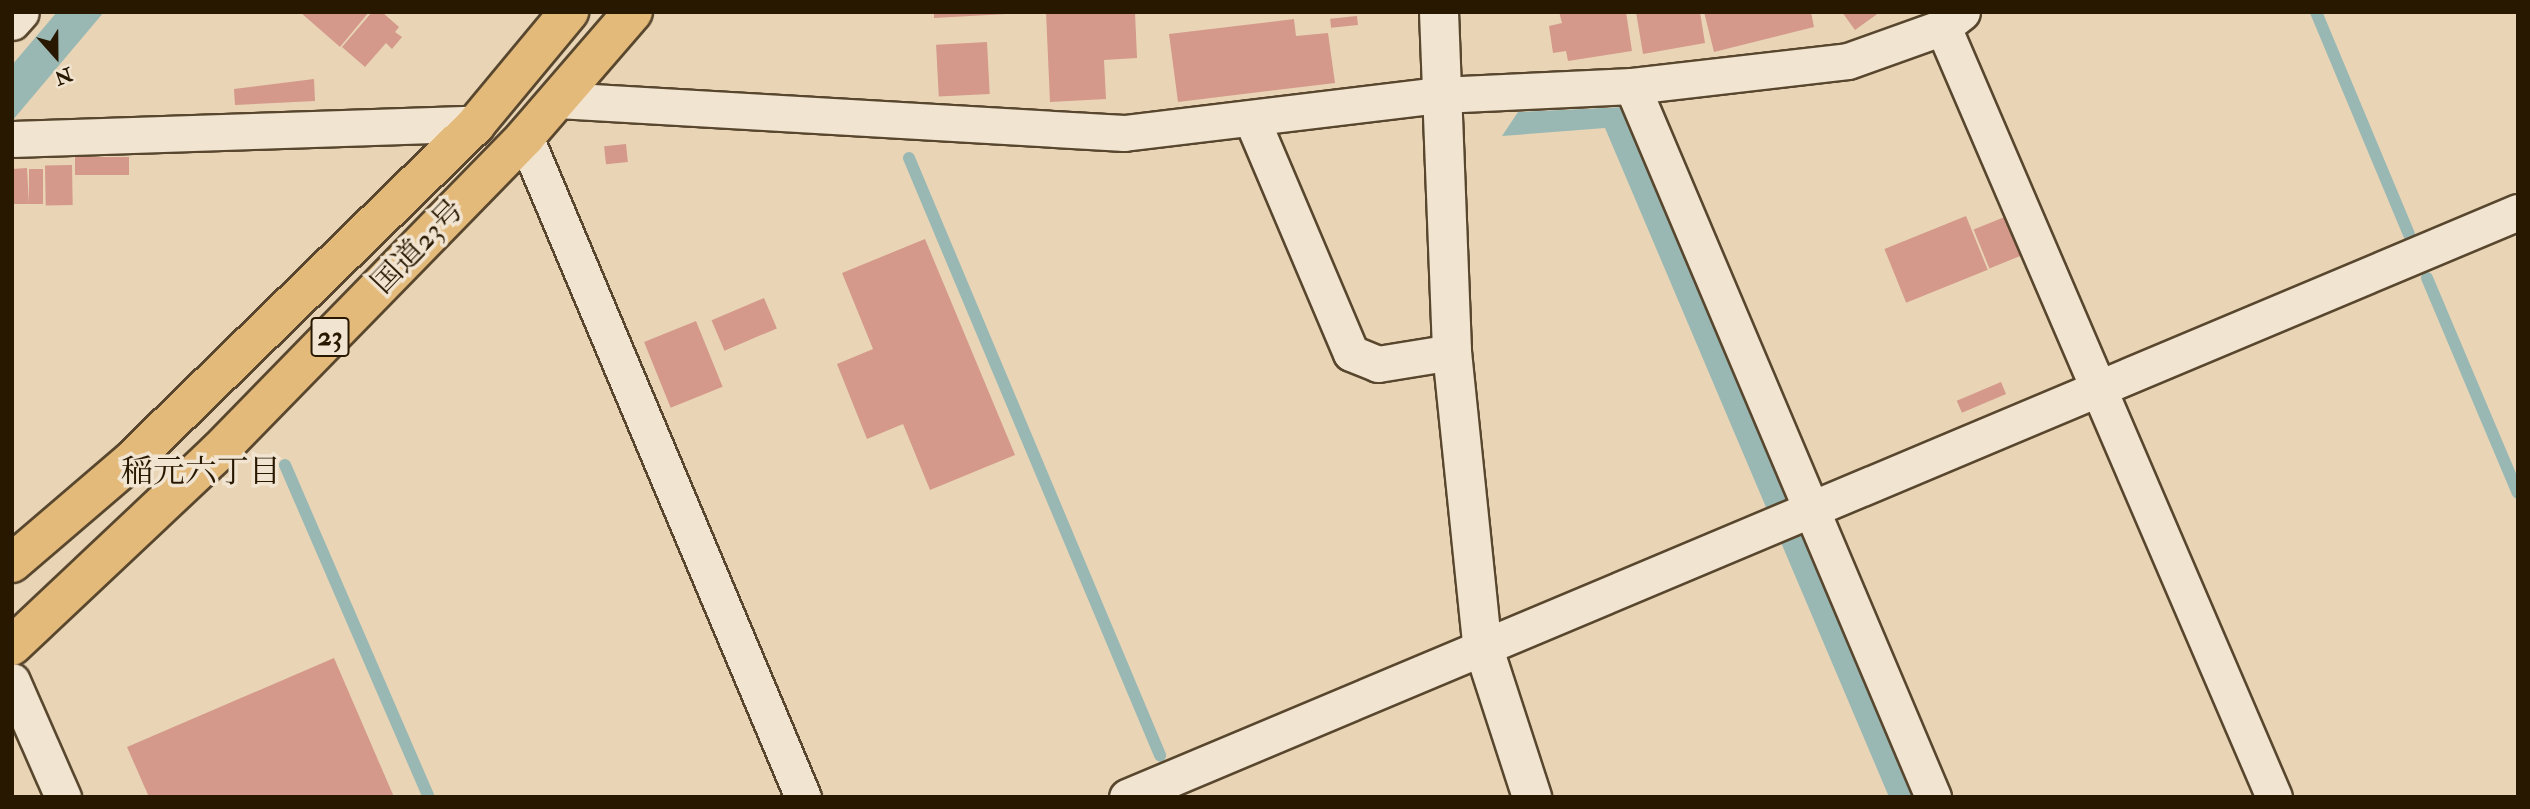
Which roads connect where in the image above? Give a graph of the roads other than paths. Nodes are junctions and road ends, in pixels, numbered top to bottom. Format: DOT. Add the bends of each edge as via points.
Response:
graph roads {
  1 [pos="21,12"];
  2 [pos="569,12"];
  3 [pos="633,12"];
  4 [pos="1439,12"];
  5 [pos="1952,20"];
  6 [pos="12,22"];
  7 [pos="1632,86"];
  8 [pos="1440,95"];
  9 [pos="558,100"];
  10 [pos="1252,120"];
  11 [pos="476,124"];
  12 [pos="525,137"];
  13 [pos="12,139"];
  14 [pos="2518,212"];
  15 [pos="1452,352"];
  16 [pos="2100,386"];
  17 [pos="1805,509"];
  18 [pos="15,552"];
  19 [pos="1482,643"];
  20 [pos="12,646"];
  21 [pos="12,681"];
  22 [pos="63,797"];
  23 [pos="803,797"];
  24 [pos="1126,797"];
  25 [pos="1532,797"];
  26 [pos="1933,797"];
  27 [pos="2274,797"];
  1 -- 6 [label="street"];
  2 -- 11 [label="highway, 国道23号 / 23"];
  3 -- 9 [label="highway, 国道23号 / 23"];
  4 -- 8 [label="street"];
  5 -- 7 [label="street" via="1848,61"];
  5 -- 16 [label="street"];
  7 -- 8 [label="street"];
  7 -- 17 [label="street"];
  8 -- 10 [label="street"];
  8 -- 15 [label="street"];
  9 -- 10 [label="street" via="1124,133"];
  9 -- 12 [label="highway, 国道23号 / 23"];
  10 -- 15 [label="street" via="1351,353 1378,364"];
  11 -- 13 [label="street"];
  11 -- 18 [label="highway, 国道23号 / 23" via="132,460"];
  12 -- 20 [label="highway, 国道23号 / 23" via="218,452"];
  12 -- 23 [label="street"];
  14 -- 16 [label="street"];
  15 -- 19 [label="street"];
  16 -- 17 [label="street"];
  16 -- 27 [label="street"];
  17 -- 19 [label="street"];
  17 -- 26 [label="street"];
  19 -- 24 [label="street"];
  19 -- 25 [label="street"];
  21 -- 22 [label="street"];
}
